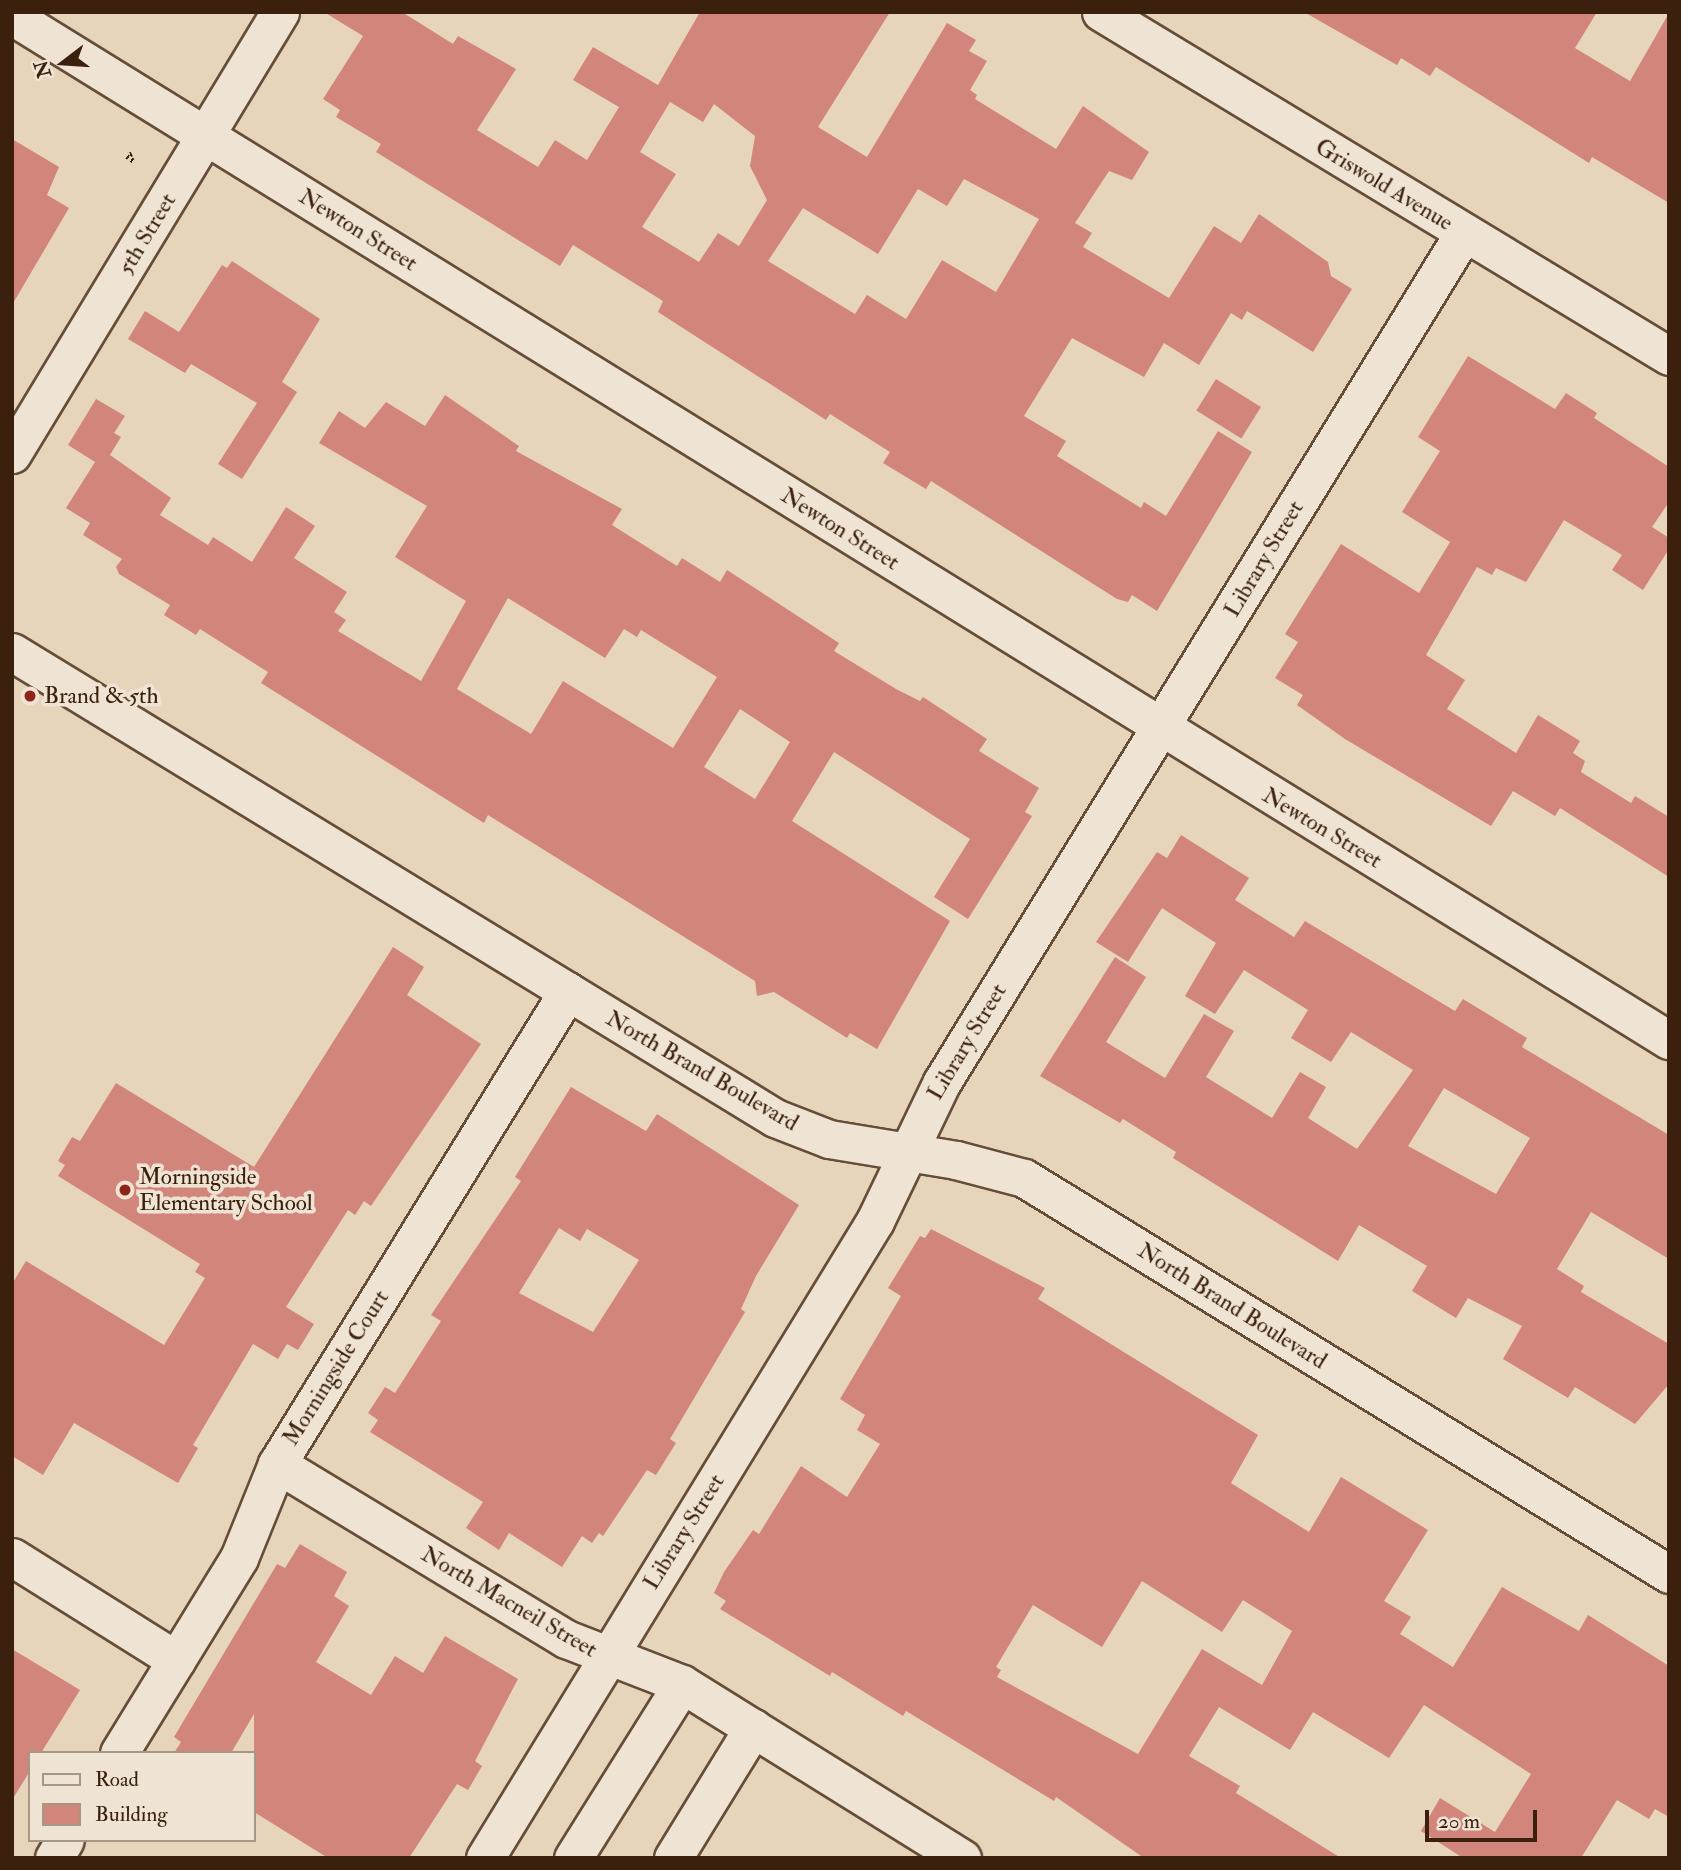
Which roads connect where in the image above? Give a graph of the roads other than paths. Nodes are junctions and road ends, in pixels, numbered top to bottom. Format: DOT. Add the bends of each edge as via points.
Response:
graph roads {
  1 [pos="281,12"];
  2 [pos="1101,12"];
  3 [pos="12,16"];
  4 [pos="207,136"];
  5 [pos="1463,234"];
  6 [pos="1669,356"];
  7 [pos="12,454"];
  8 [pos="12,652"];
  9 [pos="1160,729"];
  10 [pos="568,991"];
  11 [pos="1669,1040"];
  12 [pos="908,1153"];
  13 [pos="277,1464"];
  14 [pos="12,1557"];
  15 [pos="1669,1574"];
  16 [pos="606,1658"];
  17 [pos="176,1660"];
  18 [pos="682,1684"];
  19 [pos="753,1728"];
  20 [pos="120,1751"];
  21 [pos="64,1842"];
  22 [pos="54,1858"];
  23 [pos="485,1858"];
  24 [pos="573,1858"];
  25 [pos="673,1858"];
  26 [pos="962,1858"];
  1 -- 4 [label="street, 5th Street"];
  2 -- 5 [label="street, Griswold Avenue"];
  3 -- 4 [label="street, Newton Street"];
  4 -- 7 [label="street, 5th Street"];
  4 -- 9 [label="street, Newton Street"];
  5 -- 6 [label="street, Griswold Avenue"];
  5 -- 9 [label="street, Library Street"];
  8 -- 10 [label="street, North Brand Boulevard"];
  9 -- 11 [label="street, Newton Street"];
  9 -- 12 [label="street, Library Street" via="942,1082"];
  10 -- 12 [label="street, North Brand Boulevard" via="793,1126 829,1139"];
  10 -- 13 [label="street, Morningside Court"];
  12 -- 15 [label="street, North Brand Boulevard" via="1024,1178"];
  12 -- 16 [label="street, Library Street" via="875,1222"];
  13 -- 16 [label="street, North Macneil Street"];
  13 -- 17 [label="street, Morningside Court" via="244,1548"];
  14 -- 17 [label="street"];
  16 -- 18 [label="street, North Macneil Street"];
  16 -- 23 [label="street, Library Street"];
  17 -- 20 [label="street, Morningside Court"];
  18 -- 19 [label="street, North Macneil Street"];
  18 -- 24 [label="street"];
  19 -- 25 [label="street"];
  19 -- 26 [label="street, North Macneil Street"];
  21 -- 22 [label="street"];
}
